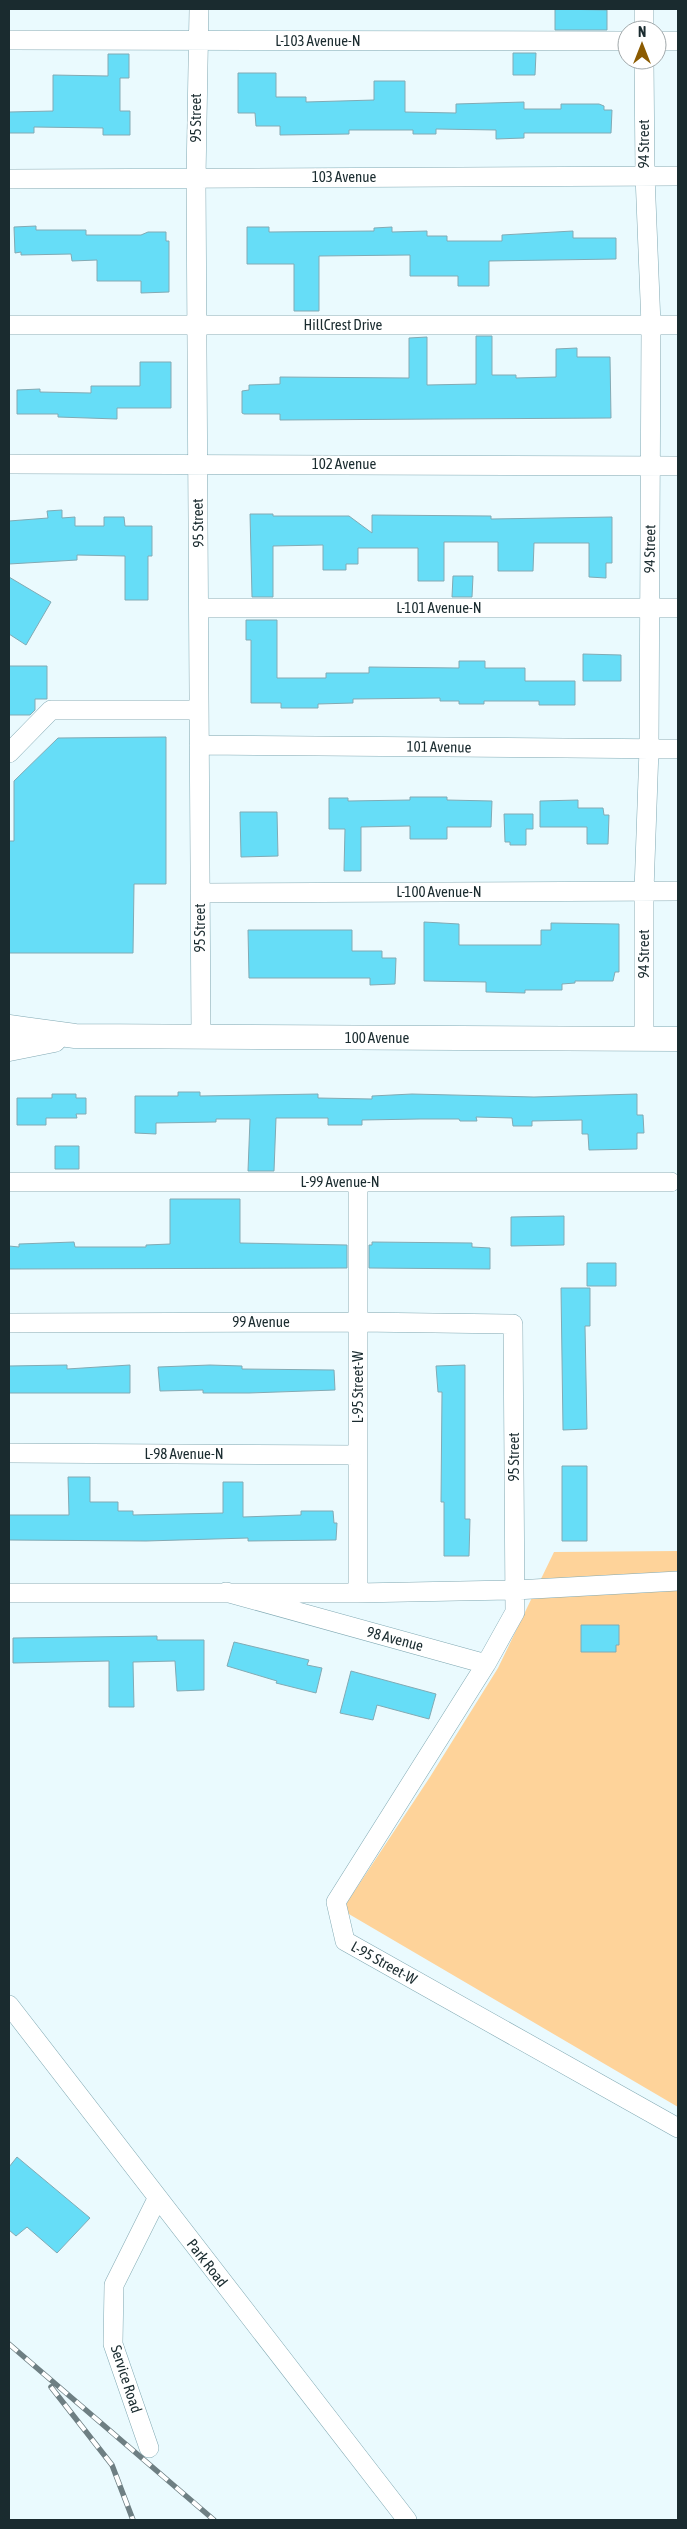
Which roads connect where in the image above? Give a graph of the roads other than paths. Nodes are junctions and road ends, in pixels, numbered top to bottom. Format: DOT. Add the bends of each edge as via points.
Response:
graph roads {
  1 [pos="199,9"];
  2 [pos="9,40"];
  3 [pos="197,41"];
  4 [pos="617,41"];
  5 [pos="644,70"];
  6 [pos="644,175"];
  7 [pos="678,176"];
  8 [pos="196,178"];
  9 [pos="9,179"];
  10 [pos="197,324"];
  11 [pos="9,325"];
  12 [pos="651,325"];
  13 [pos="678,325"];
  14 [pos="198,463"];
  15 [pos="9,464"];
  16 [pos="650,466"];
  17 [pos="678,466"];
  18 [pos="199,608"];
  19 [pos="649,608"];
  20 [pos="678,608"];
  21 [pos="199,710"];
  22 [pos="199,745"];
  23 [pos="649,749"];
  24 [pos="678,749"];
  25 [pos="9,753"];
  26 [pos="644,891"];
  27 [pos="678,891"];
  28 [pos="200,892"];
  29 [pos="9,1027"];
  30 [pos="75,1036"];
  31 [pos="202,1038"];
  32 [pos="644,1038"];
  33 [pos="678,1039"];
  34 [pos="9,1049"];
  35 [pos="9,1182"];
  36 [pos="358,1182"];
  37 [pos="672,1182"];
  38 [pos="358,1322"];
  39 [pos="9,1323"];
  40 [pos="513,1324"];
  41 [pos="9,1453"];
  42 [pos="358,1455"];
  43 [pos="678,1581"];
  44 [pos="515,1590"];
  45 [pos="9,1592"];
  46 [pos="226,1592"];
  47 [pos="358,1593"];
  48 [pos="486,1664"];
  49 [pos="9,2005"];
  50 [pos="678,2128"];
  51 [pos="157,2199"];
  52 [pos="149,2448"];
  53 [pos="407,2520"];
  1 -- 3 [label="street, 95 Street"];
  2 -- 3 [label="street, L-103 Avenue-N"];
  3 -- 4 [label="street, L-103 Avenue-N"];
  3 -- 8 [label="street, 95 Street"];
  5 -- 6 [label="street, 94 Street"];
  6 -- 7 [label="street, 103 Avenue"];
  6 -- 8 [label="street, 103 Avenue"];
  6 -- 12 [label="street, 94 Street"];
  8 -- 9 [label="street, 103 Avenue"];
  8 -- 10 [label="street, 95 Street"];
  10 -- 11 [label="street, HillCrest Drive"];
  10 -- 12 [label="street, HillCrest Drive"];
  10 -- 14 [label="street, 95 Street"];
  12 -- 13 [label="street, HillCrest Drive"];
  12 -- 16 [label="street, 94 Street"];
  14 -- 15 [label="street, 102 Avenue"];
  14 -- 16 [label="street, 102 Avenue"];
  14 -- 18 [label="street, 95 Street"];
  16 -- 17 [label="street, 102 Avenue"];
  16 -- 19 [label="street, 94 Street"];
  18 -- 19 [label="street, L-101 Avenue-N"];
  18 -- 21 [label="street, 95 Street"];
  19 -- 20 [label="street, L-101 Avenue-N"];
  19 -- 23 [label="street, 94 Street"];
  21 -- 22 [label="street, 95 Street"];
  21 -- 25 [label="street" via="51,710"];
  22 -- 23 [label="street, 101 Avenue"];
  22 -- 28 [label="street, 95 Street"];
  23 -- 24 [label="street, 101 Avenue"];
  23 -- 26 [label="street, 94 Street"];
  26 -- 27 [label="street, L-100 Avenue-N"];
  26 -- 28 [label="street, L-100 Avenue-N"];
  26 -- 32 [label="street, 94 Street"];
  28 -- 31 [label="street, 95 Street"];
  29 -- 30 [label="main road, 100 Avenue"];
  30 -- 31 [label="main road, 100 Avenue"];
  30 -- 34 [label="main road, 100 Avenue"];
  31 -- 32 [label="main road, 100 Avenue"];
  32 -- 33 [label="main road, 100 Avenue"];
  35 -- 36 [label="street, L-99 Avenue-N"];
  36 -- 37 [label="street, L-99 Avenue-N"];
  36 -- 38 [label="street, L-95 Street-W"];
  38 -- 39 [label="street, 99 Avenue"];
  38 -- 40 [label="street, 99 Avenue"];
  38 -- 42 [label="street, L-95 Street-W"];
  40 -- 44 [label="street, 95 Street"];
  41 -- 42 [label="street, L-98 Avenue-N"];
  42 -- 47 [label="street, L-95 Street-W"];
  43 -- 44 [label="street, 98 Avenue"];
  44 -- 47 [label="street, 98 Avenue"];
  44 -- 48 [label="street" via="515,1612"];
  45 -- 46 [label="street, 98 Avenue"];
  46 -- 47 [label="street, 98 Avenue"];
  46 -- 48 [label="street, 98 Avenue"];
  48 -- 50 [label="street, L-95 Street-W" via="336,1902 345,1941"];
  49 -- 51 [label="street, Park Road"];
  51 -- 52 [label="street, Service Road" via="114,2285 113,2344"];
  51 -- 53 [label="street, Park Road"];
}
